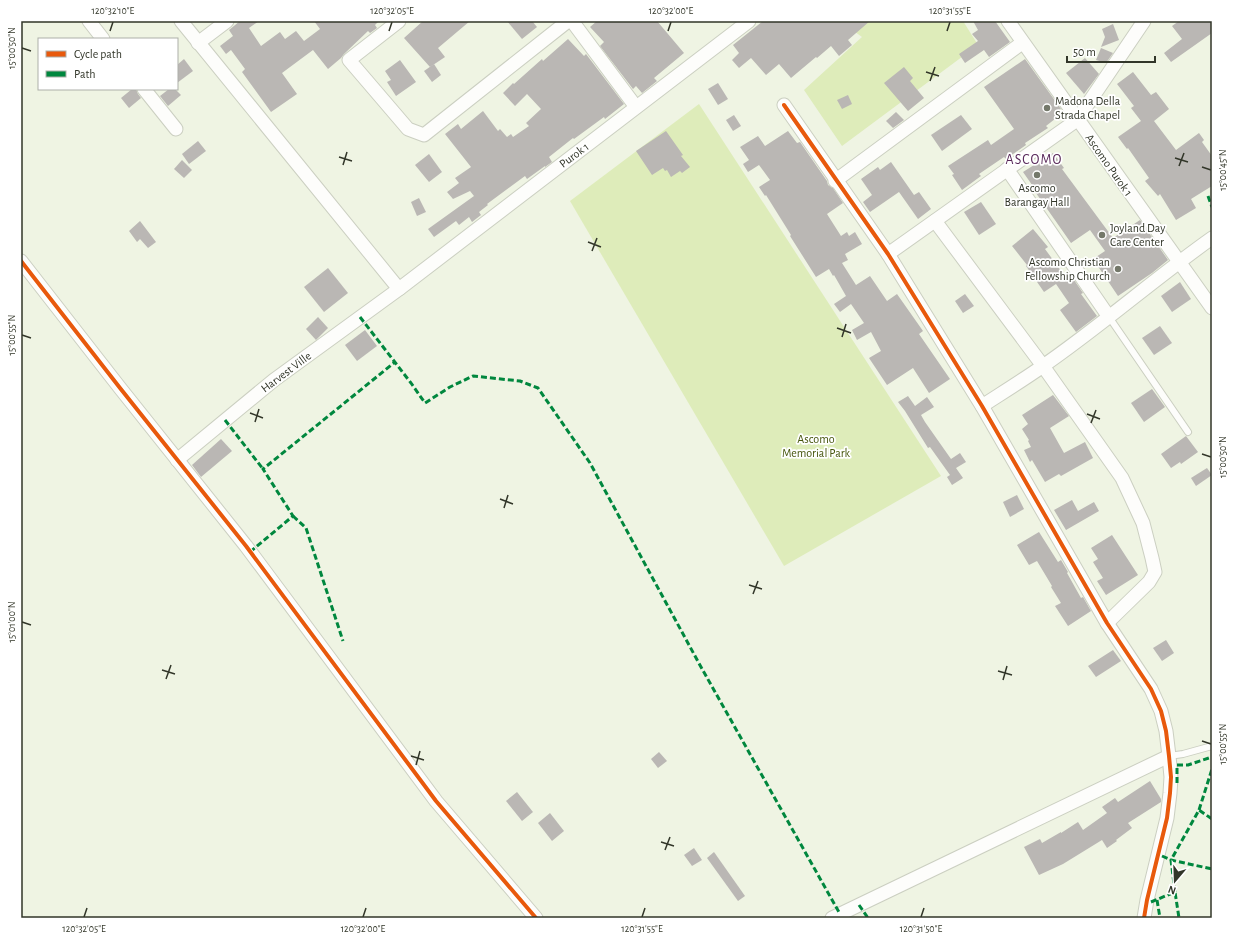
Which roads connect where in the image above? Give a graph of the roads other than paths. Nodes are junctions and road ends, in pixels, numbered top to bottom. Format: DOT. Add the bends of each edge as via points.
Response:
graph roads {
  1 [pos="89,21"];
  2 [pos="181,21"];
  3 [pos="227,21"];
  4 [pos="399,21"];
  5 [pos="568,21"];
  6 [pos="572,21"];
  7 [pos="749,21"];
  8 [pos="1008,21"];
  9 [pos="1144,21"];
  10 [pos="102,38"];
  11 [pos="198,43"];
  12 [pos="1022,43"];
  13 [pos="145,90"];
  14 [pos="784,105"];
  15 [pos="636,107"];
  16 [pos="1077,120"];
  17 [pos="176,129"];
  18 [pos="1007,169"];
  19 [pos="836,181"];
  20 [pos="935,221"];
  21 [pos="1212,238"];
  22 [pos="888,254"];
  23 [pos="21,261"];
  24 [pos="1178,262"];
  25 [pos="398,289"];
  26 [pos="1212,308"];
  27 [pos="1109,317"];
  28 [pos="1043,366"];
  29 [pos="982,406"];
  30 [pos="1188,432"];
  31 [pos="177,460"];
  32 [pos="1107,623"];
  33 [pos="1212,746"];
  34 [pos="1169,756"];
  35 [pos="536,918"];
  36 [pos="832,918"];
  37 [pos="1144,918"];
  1 -- 10 [label="street"];
  2 -- 11 [label="street"];
  3 -- 11 [label="street"];
  4 -- 5 [label="street" via="349,60 408,129 424,135"];
  6 -- 15 [label="street"];
  7 -- 15 [label="street, Purok 1"];
  8 -- 12 [label="street, Ascomo Purok 1"];
  9 -- 16 [label="street"];
  11 -- 25 [label="street"];
  12 -- 16 [label="street, Ascomo Purok 1"];
  12 -- 19 [label="street"];
  13 -- 17 [label="street"];
  14 -- 19 [label="street"];
  15 -- 25 [label="street, Purok 1"];
  16 -- 18 [label="street"];
  16 -- 24 [label="street, Ascomo Purok 1"];
  18 -- 20 [label="street"];
  18 -- 27 [label="street"];
  19 -- 22 [label="street"];
  20 -- 22 [label="street"];
  20 -- 28 [label="street"];
  21 -- 24 [label="street"];
  22 -- 29 [label="street"];
  23 -- 31 [label="street"];
  24 -- 26 [label="street, Ascomo Purok 1"];
  24 -- 27 [label="street"];
  25 -- 31 [label="street, Harvest Ville" via="274,380"];
  27 -- 28 [label="street"];
  27 -- 30 [label="lane"];
  28 -- 29 [label="street"];
  28 -- 32 [label="street" via="1122,478 1143,523 1152,558 1155,572 1149,582"];
  29 -- 32 [label="street"];
  31 -- 35 [label="street" via="246,546 436,801"];
  32 -- 34 [label="street" via="1151,689 1161,711"];
  33 -- 34 [label="lane"];
  34 -- 36 [label="street"];
  34 -- 37 [label="street" via="1171,777 1167,818"];
}
